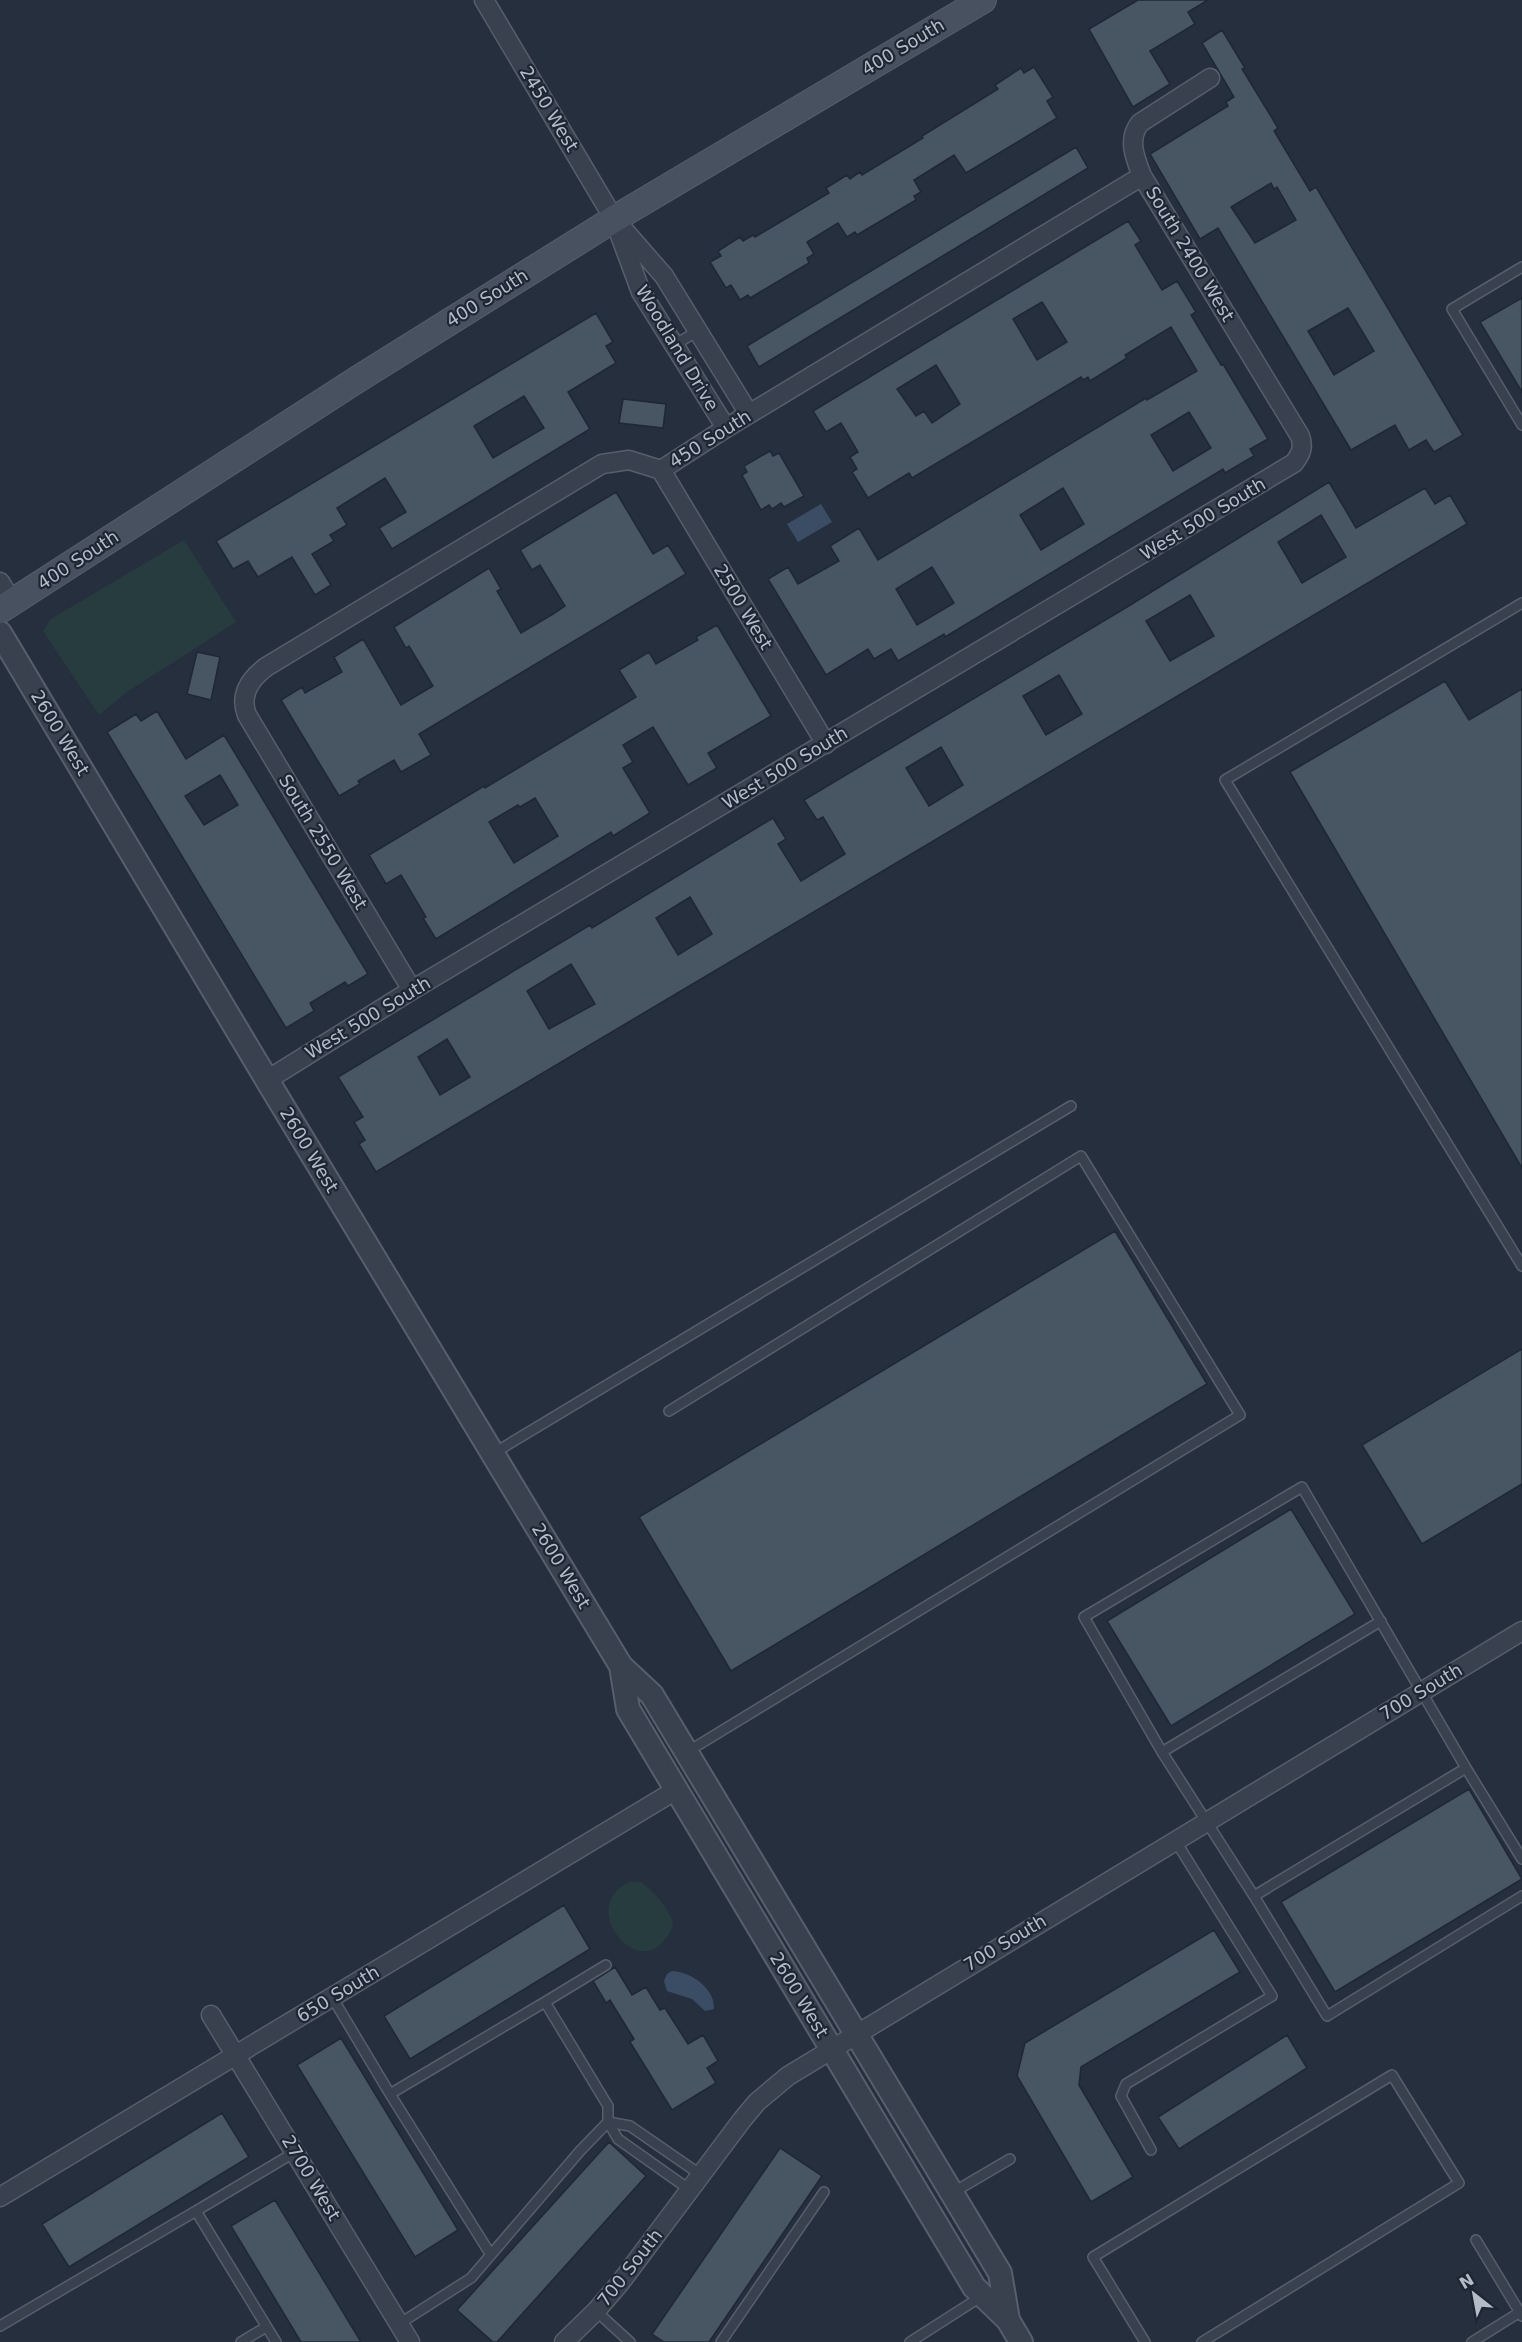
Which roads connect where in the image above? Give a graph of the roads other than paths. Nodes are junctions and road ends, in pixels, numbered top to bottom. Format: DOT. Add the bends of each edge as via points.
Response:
graph roads {
  1 [pos="484,0"];
  2 [pos="982,0"];
  3 [pos="1210,78"];
  4 [pos="1142,176"];
  5 [pos="614,219"];
  6 [pos="1522,267"];
  7 [pos="698,331"];
  8 [pos="674,345"];
  9 [pos="749,414"];
  10 [pos="1522,425"];
  11 [pos="726,428"];
  12 [pos="1300,453"];
  13 [pos="661,471"];
  14 [pos="4,598"];
  15 [pos="1522,603"];
  16 [pos="0,633"];
  17 [pos="246,690"];
  18 [pos="826,744"];
  19 [pos="412,990"];
  20 [pos="267,1080"];
  21 [pos="1071,1106"];
  22 [pos="1522,1266"];
  23 [pos="669,1411"];
  24 [pos="494,1453"];
  25 [pos="1381,1621"];
  26 [pos="1522,1631"];
  27 [pos="621,1666"];
  28 [pos="1420,1692"];
  29 [pos="687,1752"];
  30 [pos="1162,1752"];
  31 [pos="1466,1768"];
  32 [pos="676,1790"];
  33 [pos="1208,1821"];
  34 [pos="1175,1840"];
  35 [pos="1522,1858"];
  36 [pos="1254,1896"];
  37 [pos="1522,1896"];
  38 [pos="606,1965"];
  39 [pos="332,1997"];
  40 [pos="545,2002"];
  41 [pos="212,2014"];
  42 [pos="856,2033"];
  43 [pos="832,2049"];
  44 [pos="236,2056"];
  45 [pos="390,2094"];
  46 [pos="608,2122"];
  47 [pos="1151,2150"];
  48 [pos="295,2152"];
  49 [pos="1010,2159"];
  50 [pos="701,2175"];
  51 [pos="690,2190"];
  52 [pos="824,2192"];
  53 [pos="952,2193"];
  54 [pos="0,2197"];
  55 [pos="196,2211"];
  56 [pos="1476,2240"];
  57 [pos="491,2255"];
  58 [pos="978,2292"];
  59 [pos="596,2311"];
  60 [pos="1521,2314"];
  61 [pos="1008,2320"];
  62 [pos="399,2324"];
  63 [pos="0,2326"];
  64 [pos="266,2327"];
  65 [pos="917,2340"];
  66 [pos="241,2342"];
  67 [pos="276,2342"];
  68 [pos="410,2342"];
  69 [pos="564,2342"];
  70 [pos="630,2342"];
  71 [pos="721,2342"];
  72 [pos="1021,2342"];
  73 [pos="1145,2342"];
  74 [pos="1202,2342"];
  75 [pos="1472,2342"];
  1 -- 5 [label="street, 2450 West"];
  2 -- 5 [label="main road, 400 South"];
  3 -- 4 [label="street, South 2400 West" via="1138,126 1133,150"];
  4 -- 9 [label="street, 450 South"];
  4 -- 12 [label="street, South 2400 West" via="1300,436"];
  5 -- 7 [label="street, Woodland Drive" via="664,276"];
  5 -- 8 [label="street, Woodland Drive" via="641,292"];
  5 -- 14 [label="main road, 400 South"];
  6 -- 10 [label="lane" via="1452,309"];
  7 -- 8 [label="lane"];
  7 -- 9 [label="street, Woodland Drive"];
  8 -- 11 [label="street, Woodland Drive"];
  9 -- 11 [label="street, 450 South"];
  11 -- 13 [label="street, 450 South"];
  12 -- 18 [label="street, West 500 South" via="1288,469"];
  13 -- 17 [label="street, 450 South" via="629,460 602,464 266,667 254,676"];
  13 -- 18 [label="street, 2500 West"];
  15 -- 22 [label="lane" via="1225,780"];
  16 -- 20 [label="street, 2600 West"];
  17 -- 19 [label="street, South 2550 West" via="247,715"];
  18 -- 19 [label="street, West 500 South"];
  19 -- 20 [label="street, West 500 South"];
  20 -- 24 [label="street, 2600 West"];
  21 -- 24 [label="lane"];
  23 -- 29 [label="lane" via="1081,1156 1240,1415"];
  24 -- 27 [label="street, 2600 West"];
  25 -- 28 [label="lane"];
  25 -- 30 [label="lane"];
  25 -- 30 [label="lane" via="1302,1487 1094,1611 1084,1617"];
  26 -- 28 [label="street, 700 South"];
  27 -- 29 [label="street, 2600 West" via="652,1695"];
  27 -- 32 [label="street, 2600 West" via="628,1709"];
  28 -- 31 [label="lane"];
  28 -- 33 [label="street, 700 South"];
  29 -- 42 [label="street, 2600 West"];
  30 -- 33 [label="lane"];
  31 -- 35 [label="lane"];
  31 -- 36 [label="lane"];
  32 -- 39 [label="street, 650 South"];
  32 -- 43 [label="street, 2600 West"];
  33 -- 34 [label="street, 700 South"];
  33 -- 36 [label="lane"];
  34 -- 42 [label="street, 700 South"];
  34 -- 47 [label="lane" via="1272,1996 1126,2084 1121,2096"];
  36 -- 37 [label="lane" via="1327,2016"];
  38 -- 40 [label="lane"];
  39 -- 44 [label="street, 650 South"];
  39 -- 45 [label="lane"];
  40 -- 45 [label="lane"];
  40 -- 46 [label="lane" via="608,2106"];
  41 -- 44 [label="street, 2700 West"];
  42 -- 43 [label="street, 700 South"];
  42 -- 53 [label="street, 2600 West"];
  43 -- 50 [label="street, 700 South" via="788,2076 757,2102"];
  43 -- 58 [label="street, 2600 West"];
  44 -- 48 [label="street, 2700 West"];
  44 -- 54 [label="street, 650 South"];
  45 -- 57 [label="lane"];
  46 -- 50 [label="lane" via="630,2126"];
  46 -- 51 [label="lane" via="618,2139"];
  46 -- 57 [label="lane"];
  48 -- 55 [label="lane"];
  48 -- 62 [label="street, 2700 West"];
  49 -- 53 [label="lane"];
  50 -- 51 [label="street, 700 South"];
  51 -- 59 [label="street, 700 South"];
  52 -- 71 [label="lane"];
  53 -- 61 [label="street, 2600 West" via="1000,2273"];
  55 -- 63 [label="lane"];
  55 -- 64 [label="lane"];
  56 -- 60 [label="lane"];
  57 -- 62 [label="lane" via="471,2278"];
  58 -- 61 [label="street, 2600 West"];
  58 -- 65 [label="lane"];
  59 -- 69 [label="street, 700 South"];
  59 -- 70 [label="lane"];
  60 -- 75 [label="lane"];
  61 -- 72 [label="street"];
  62 -- 68 [label="street, 2700 West"];
  64 -- 66 [label="lane"];
  64 -- 67 [label="lane"];
  73 -- 74 [label="lane" via="1093,2257 1392,2075 1459,2183"];
}
